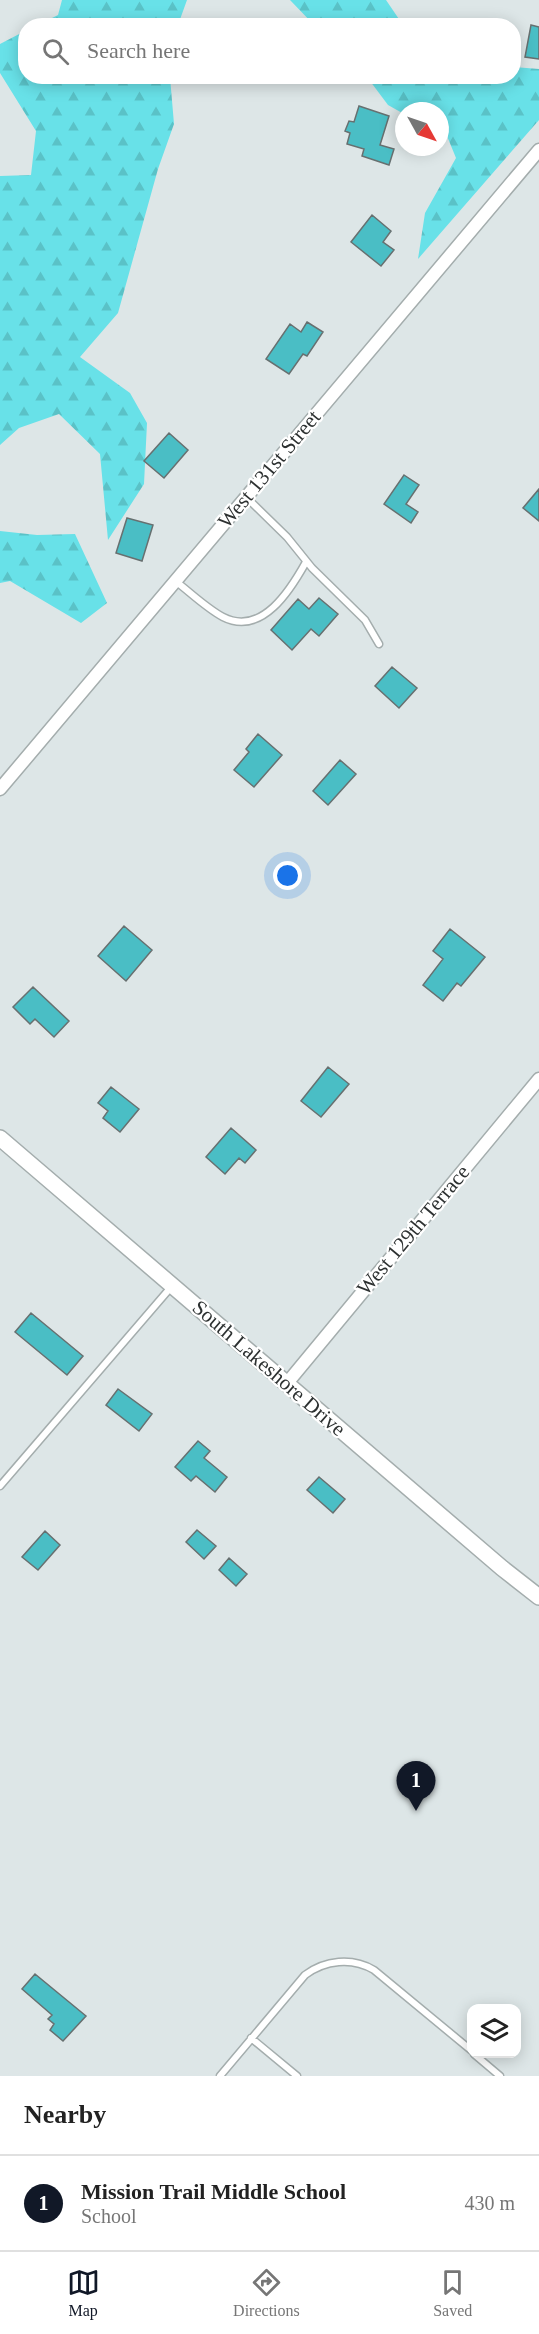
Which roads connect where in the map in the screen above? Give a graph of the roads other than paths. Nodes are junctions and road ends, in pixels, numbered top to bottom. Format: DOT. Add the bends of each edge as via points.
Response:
graph roads {
  1 [pos="539,150"];
  2 [pos="245,497"];
  3 [pos="306,562"];
  4 [pos="174,580"];
  5 [pos="379,644"];
  6 [pos="0,789"];
  7 [pos="539,1079"];
  8 [pos="0,1138"];
  9 [pos="172,1286"];
  10 [pos="288,1382"];
  11 [pos="0,1486"];
  12 [pos="539,1597"];
  13 [pos="252,2038"];
  14 [pos="467,2047"];
  15 [pos="480,2058"];
  16 [pos="220,2076"];
  17 [pos="297,2076"];
  18 [pos="500,2076"];
  1 -- 2 [label="street, West 131st Street"];
  2 -- 3 [label="lane" via="287,537"];
  2 -- 4 [label="street, West 131st Street"];
  3 -- 4 [label="lane" via="279,602 262,616 244,621 224,618"];
  3 -- 5 [label="lane" via="365,620"];
  4 -- 6 [label="street, West 131st Street"];
  7 -- 10 [label="street, West 129th Terrace"];
  8 -- 9 [label="street, South Lakeshore Drive"];
  9 -- 10 [label="street, South Lakeshore Drive"];
  9 -- 11 [label="lane"];
  10 -- 12 [label="street, South Lakeshore Drive"];
  13 -- 14 [label="lane" via="305,1975 342,1961 374,1970"];
  13 -- 16 [label="lane"];
  13 -- 17 [label="lane"];
  15 -- 18 [label="lane"];
}
